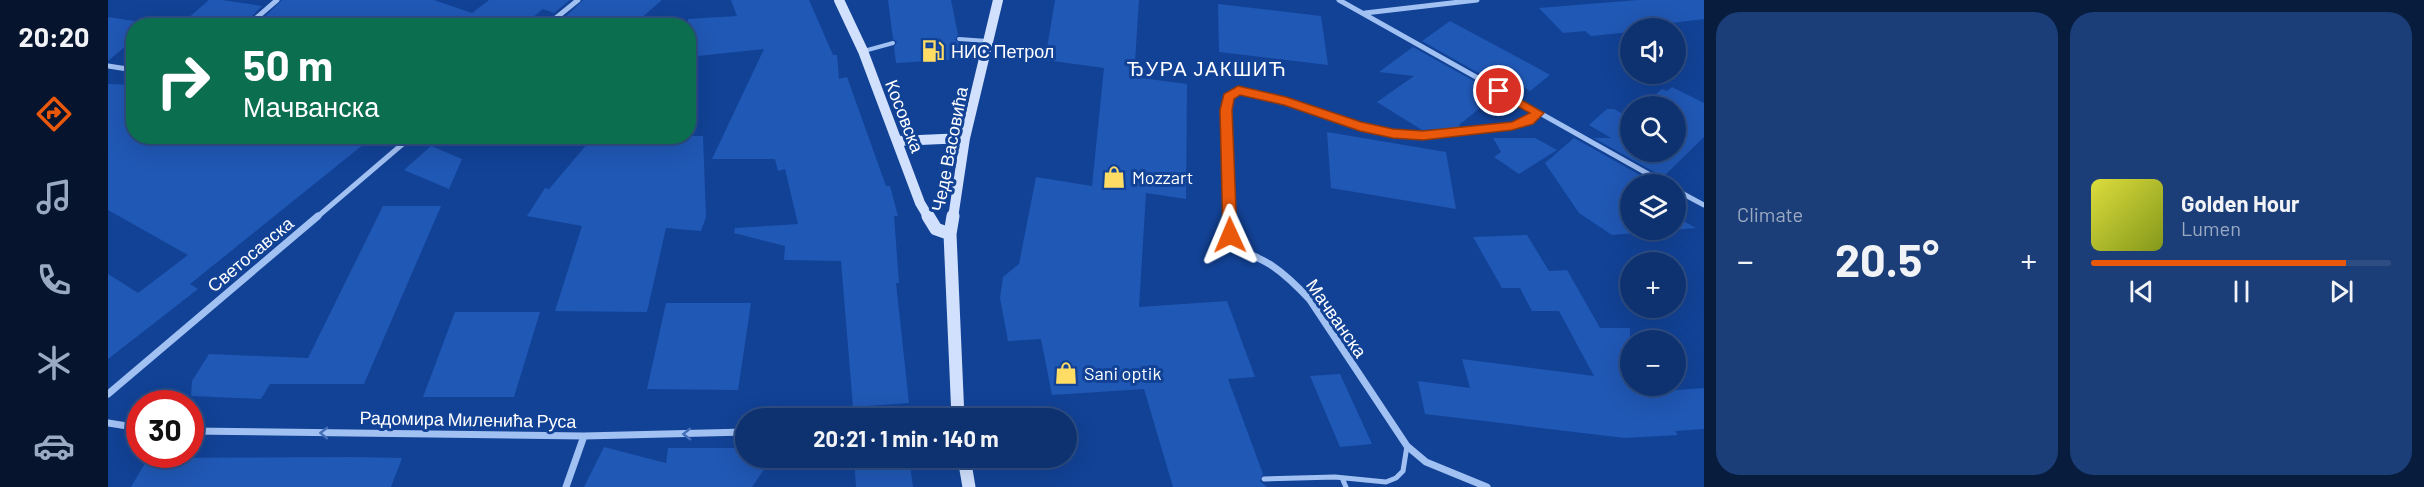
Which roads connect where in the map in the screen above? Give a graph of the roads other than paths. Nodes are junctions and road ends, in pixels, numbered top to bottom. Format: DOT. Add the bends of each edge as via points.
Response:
graph roads {
  1 [pos="277,0"];
  2 [pos="578,0"];
  3 [pos="839,0"];
  4 [pos="998,0"];
  5 [pos="1339,0"];
  6 [pos="1477,0"];
  7 [pos="1364,14"];
  8 [pos="256,18"];
  9 [pos="556,18"];
  10 [pos="959,39"];
  11 [pos="989,41"];
  12 [pos="893,43"];
  13 [pos="863,51"];
  14 [pos="108,66"];
  15 [pos="126,69"];
  16 [pos="1538,113"];
  17 [pos="965,138"];
  18 [pos="897,141"];
  19 [pos="403,144"];
  20 [pos="1648,174"];
  21 [pos="1686,196"];
  22 [pos="1704,206"];
  23 [pos="950,234"];
  24 [pos="108,394"];
  25 [pos="958,408"];
  26 [pos="108,423"];
  27 [pos="126,426"];
  28 [pos="204,431"];
  29 [pos="735,432"];
  30 [pos="584,436"];
  31 [pos="1407,446"];
  32 [pos="966,468"];
  33 [pos="1342,478"];
  34 [pos="1264,479"];
  35 [pos="566,487"];
  36 [pos="969,487"];
  37 [pos="1346,487"];
  38 [pos="1487,487"];
  1 -- 8 [label="street"];
  2 -- 9 [label="street"];
  3 -- 13 [label="main road, Косовска"];
  4 -- 11 [label="main road, Чеде Васовића"];
  5 -- 7 [label="street"];
  6 -- 7 [label="street"];
  7 -- 16 [label="street"];
  10 -- 11 [label="lane"];
  11 -- 17 [label="main road, Чеде Васовића"];
  12 -- 13 [label="lane"];
  13 -- 18 [label="main road, Косовска"];
  14 -- 15 [label="street"];
  16 -- 20 [label="street"];
  16 -- 31 [label="street, Мачванска" via="1512,126 1423,136 1360,126 1255,92 1238,90 1229,97 1226,110 1230,235 1247,255 1269,264 1310,300"];
  17 -- 18 [label="main road"];
  17 -- 23 [label="main road, Чеде Васовића"];
  18 -- 23 [label="main road, Косовска" via="930,221 936,229"];
  19 -- 24 [label="street, Светосавска"];
  21 -- 22 [label="street"];
  23 -- 25 [label="main road, Чеде Васовића"];
  26 -- 27 [label="street"];
  30 -- 28 [label="street, Радомира Миленића Руса, one-way"];
  29 -- 30 [label="street, Радомира Миленића Руса, one-way"];
  30 -- 35 [label="street"];
  31 -- 33 [label="lane" via="1408,463 1402,475 1392,481"];
  31 -- 38 [label="street, Мачванска" via="1426,462"];
  32 -- 36 [label="main road"];
  33 -- 34 [label="lane"];
  33 -- 37 [label="lane"];
}
